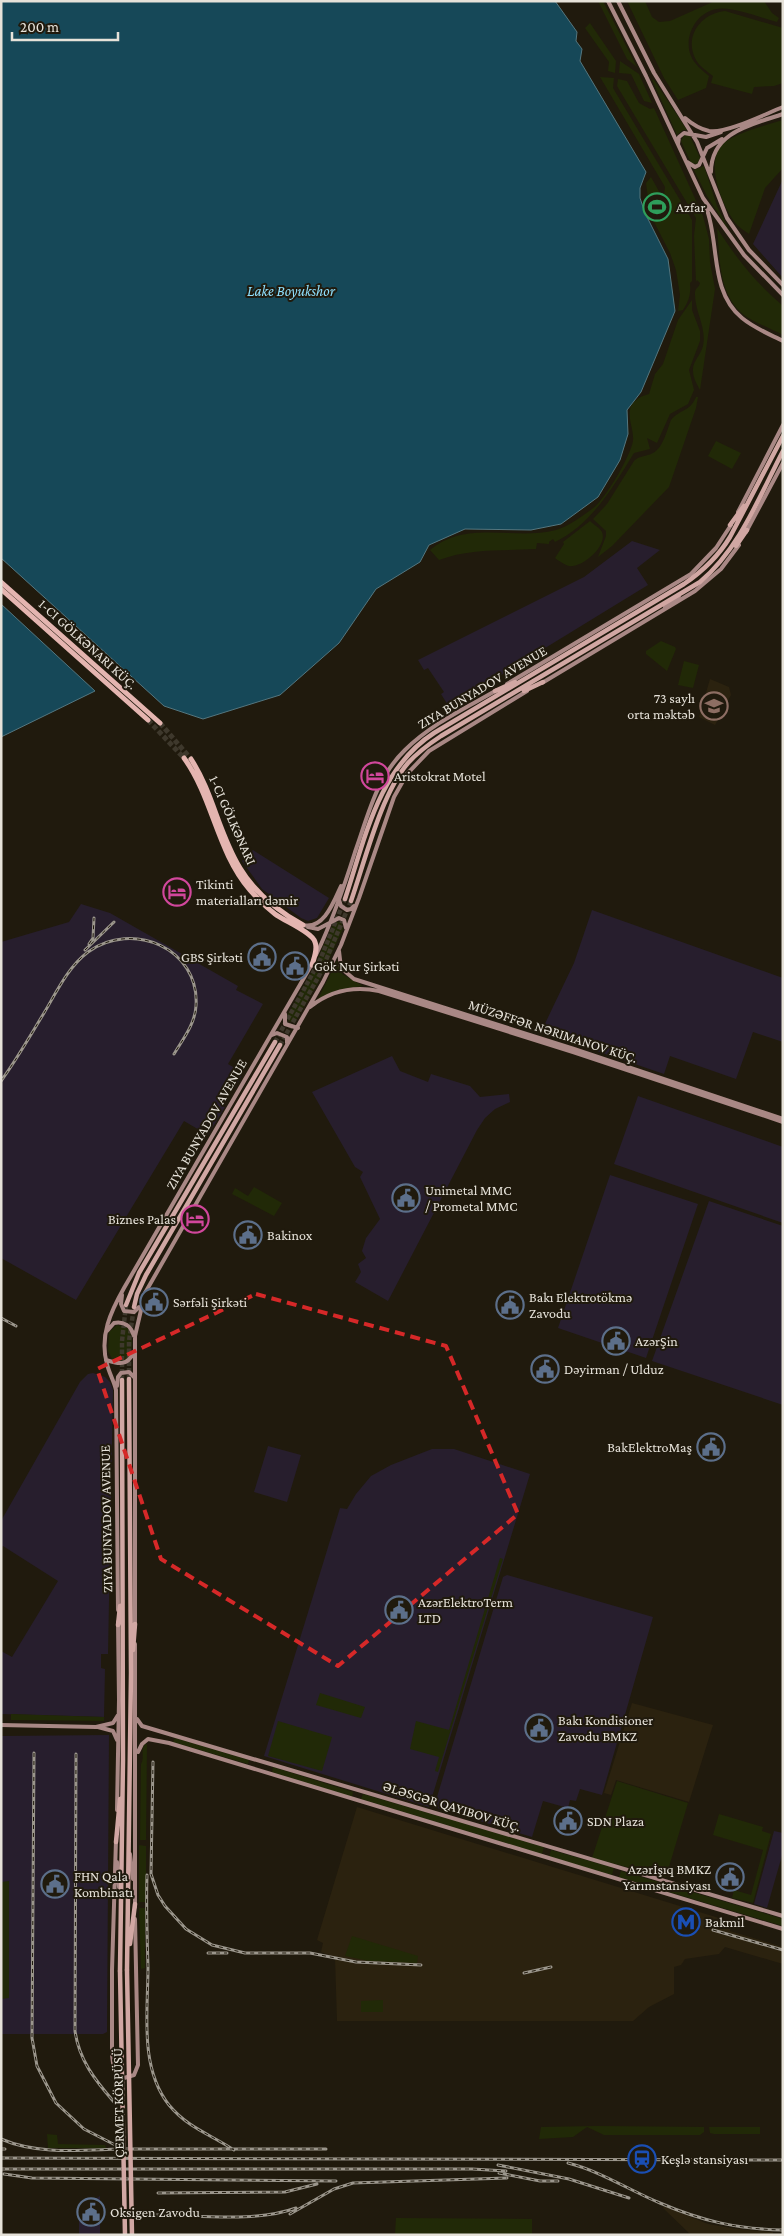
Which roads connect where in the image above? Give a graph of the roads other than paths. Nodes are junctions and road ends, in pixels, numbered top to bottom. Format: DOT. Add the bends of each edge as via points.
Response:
graph roads {
  1 [pos="608,1"];
  2 [pos="618,1"];
  3 [pos="783,108"];
  4 [pos="783,114"];
  5 [pos="682,115"];
  6 [pos="730,128"];
  7 [pos="731,134"];
  8 [pos="693,135"];
  9 [pos="678,144"];
  10 [pos="703,156"];
  11 [pos="686,161"];
  12 [pos="711,176"];
  13 [pos="703,198"];
  14 [pos="783,285"];
  15 [pos="783,296"];
  16 [pos="783,341"];
  17 [pos="783,425"];
  18 [pos="783,436"];
  19 [pos="783,451"];
  20 [pos="780,457"];
  21 [pos="783,463"];
  22 [pos="755,490"];
  23 [pos="766,494"];
  24 [pos="730,525"];
  25 [pos="747,530"];
  26 [pos="718,566"];
  27 [pos="1,582"];
  28 [pos="1,589"];
  29 [pos="679,596"];
  30 [pos="620,617"];
  31 [pos="654,617"];
  32 [pos="591,640"];
  33 [pos="536,672"];
  34 [pos="543,682"];
  35 [pos="495,691"];
  36 [pos="502,701"];
  37 [pos="148,720"];
  38 [pos="160,723"];
  39 [pos="432,728"];
  40 [pos="441,736"];
  41 [pos="407,755"];
  42 [pos="184,758"];
  43 [pos="191,759"];
  44 [pos="406,774"];
  45 [pos="349,870"];
  46 [pos="342,898"];
  47 [pos="359,898"];
  48 [pos="351,901"];
  49 [pos="330,922"];
  50 [pos="303,925"];
  51 [pos="345,935"];
  52 [pos="341,945"];
  53 [pos="312,964"];
  54 [pos="289,1005"];
  55 [pos="308,1009"];
  56 [pos="298,1028"];
  57 [pos="270,1038"];
  58 [pos="275,1042"];
  59 [pos="280,1045"];
  60 [pos="285,1050"];
  61 [pos="783,1121"];
  62 [pos="124,1288"];
  63 [pos="141,1303"];
  64 [pos="126,1305"];
  65 [pos="134,1307"];
  66 [pos="105,1336"];
  67 [pos="135,1348"];
  68 [pos="106,1360"];
  69 [pos="129,1379"];
  70 [pos="122,1380"];
  71 [pos="136,1384"];
  72 [pos="116,1390"];
  73 [pos="123,1585"];
  74 [pos="130,1585"];
  75 [pos="135,1612"];
  76 [pos="135,1624"];
  77 [pos="118,1625"];
  78 [pos="131,1674"];
  79 [pos="136,1699"];
  80 [pos="119,1700"];
  81 [pos="1,1725"];
  82 [pos="96,1727"];
  83 [pos="172,1734"];
  84 [pos="169,1743"];
  85 [pos="119,1745"];
  86 [pos="136,1759"];
  87 [pos="124,1760"];
  88 [pos="260,1760"];
  89 [pos="262,1772"];
  90 [pos="359,1790"];
  91 [pos="355,1800"];
  92 [pos="116,1842"];
  93 [pos="129,1843"];
  94 [pos="549,1846"];
  95 [pos="546,1857"];
  96 [pos="618,1867"];
  97 [pos="614,1878"];
  98 [pos="121,1904"];
  99 [pos="135,1904"];
  100 [pos="783,1916"];
  101 [pos="783,1929"];
  102 [pos="120,1970"];
  103 [pos="127,1970"];
  104 [pos="125,2235"];
  105 [pos="132,2235"];
  1 -- 9 [label="main road"];
  2 -- 5 [label="main road" via="654,73"];
  3 -- 6 [label="main road"];
  4 -- 7 [label="main road"];
  5 -- 6 [label="main road" via="705,130"];
  5 -- 8 [label="main road"];
  6 -- 8 [label="main road" via="706,138"];
  7 -- 10 [label="main road" via="711,144"];
  7 -- 12 [label="main road" via="715,149"];
  8 -- 9 [label="main road" via="681,134"];
  8 -- 10 [label="main road"];
  9 -- 11 [label="main road"];
  10 -- 11 [label="main road" via="695,167"];
  10 -- 12 [label="main road"];
  11 -- 13 [label="main road"];
  12 -- 14 [label="main road" via="723,210 736,232"];
  13 -- 15 [label="main road" via="744,256"];
  13 -- 16 [label="main road" via="712,223 718,274 725,295 741,317"];
  17 -- 24 [label="main road, ZIYA BUNYADOV AVENUE"];
  18 -- 22 [label="main road, ZIYA BUNYADOV AVENUE"];
  19 -- 20 [label="main road, ZIYA BUNYADOV AVENUE"];
  20 -- 23 [label="main road"];
  20 -- 26 [label="main road, ZIYA BUNYADOV AVENUE" via="736,542"];
  21 -- 23 [label="main road, ZIYA BUNYADOV AVENUE"];
  22 -- 24 [label="main road"];
  22 -- 32 [label="main road, ZIYA BUNYADOV AVENUE" via="725,545 705,568"];
  23 -- 25 [label="main road, ZIYA BUNYADOV AVENUE"];
  24 -- 30 [label="main road, ZIYA BUNYADOV AVENUE" via="716,548 691,574"];
  25 -- 26 [label="main road"];
  25 -- 31 [label="main road, ZIYA BUNYADOV AVENUE" via="731,558 711,578"];
  26 -- 29 [label="main road, ZIYA BUNYADOV AVENUE"];
  27 -- 38 [label="highway"];
  28 -- 37 [label="highway"];
  29 -- 31 [label="main road"];
  29 -- 36 [label="main road, ZIYA BUNYADOV AVENUE"];
  30 -- 32 [label="main road"];
  30 -- 35 [label="main road, ZIYA BUNYADOV AVENUE"];
  31 -- 34 [label="main road, ZIYA BUNYADOV AVENUE"];
  32 -- 33 [label="main road, ZIYA BUNYADOV AVENUE"];
  33 -- 35 [label="main road"];
  33 -- 41 [label="main road, ZIYA BUNYADOV AVENUE" via="434,733"];
  34 -- 36 [label="main road"];
  34 -- 44 [label="main road, ZIYA BUNYADOV AVENUE" via="436,746"];
  35 -- 39 [label="main road, ZIYA BUNYADOV AVENUE"];
  36 -- 40 [label="main road, ZIYA BUNYADOV AVENUE"];
  39 -- 41 [label="main road"];
  39 -- 45 [label="main road, ZIYA BUNYADOV AVENUE" via="404,750 381,782"];
  40 -- 44 [label="main road"];
  40 -- 48 [label="main road, ZIYA BUNYADOV AVENUE" via="412,760 392,788"];
  41 -- 46 [label="main road, ZIYA BUNYADOV AVENUE" via="383,791"];
  42 -- 53 [label="highway" via="200,786 236,871 266,906 313,938 316,948"];
  43 -- 50 [label="highway" via="205,783 240,868 270,902"];
  44 -- 47 [label="main road, ZIYA BUNYADOV AVENUE" via="391,805"];
  45 -- 46 [label="main road, ZIYA BUNYADOV AVENUE"];
  45 -- 50 [label="main road" via="325,916 314,925"];
  46 -- 47 [label="main road" via="341,906 347,910 353,908"];
  46 -- 49 [label="main road, ZIYA BUNYADOV AVENUE"];
  47 -- 51 [label="main road, ZIYA BUNYADOV AVENUE"];
  49 -- 50 [label="main road" via="318,929"];
  49 -- 51 [label="main road" via="337,918 344,920"];
  49 -- 53 [label="main road, ZIYA BUNYADOV AVENUE"];
  51 -- 52 [label="main road, ZIYA BUNYADOV AVENUE"];
  52 -- 55 [label="main road, ZIYA BUNYADOV AVENUE"];
  52 -- 61 [label="main road, MÜZƏFFƏR NƏRIMANOV KÜÇ." via="341,968 354,979 566,1046"];
  53 -- 54 [label="main road, ZIYA BUNYADOV AVENUE"];
  54 -- 56 [label="main road" via="284,1022"];
  54 -- 57 [label="main road, ZIYA BUNYADOV AVENUE"];
  55 -- 56 [label="main road, ZIYA BUNYADOV AVENUE"];
  55 -- 61 [label="main road" via="342,991 358,988 379,991"];
  56 -- 60 [label="main road, ZIYA BUNYADOV AVENUE"];
  57 -- 60 [label="main road" via="277,1033 285,1035 288,1041"];
  57 -- 62 [label="main road, ZIYA BUNYADOV AVENUE"];
  58 -- 64 [label="main road, ZIYA BUNYADOV AVENUE" via="139,1273"];
  59 -- 65 [label="main road, ZIYA BUNYADOV AVENUE" via="146,1275"];
  60 -- 63 [label="main road, ZIYA BUNYADOV AVENUE"];
  62 -- 63 [label="main road" via="120,1302 124,1311 134,1312"];
  62 -- 66 [label="main road, ZIYA BUNYADOV AVENUE" via="110,1316"];
  63 -- 67 [label="main road, ZIYA BUNYADOV AVENUE"];
  66 -- 67 [label="main road" via="112,1324 122,1322 131,1329"];
  66 -- 68 [label="main road, ZIYA BUNYADOV AVENUE"];
  67 -- 68 [label="main road" via="131,1358 125,1362 119,1364"];
  67 -- 71 [label="main road, ZIYA BUNYADOV AVENUE"];
  68 -- 72 [label="main road, ZIYA BUNYADOV AVENUE"];
  69 -- 74 [label="main road, ZIYA BUNYADOV AVENUE"];
  70 -- 73 [label="main road, ZIYA BUNYADOV AVENUE"];
  71 -- 72 [label="main road" via="133,1375 124,1372 118,1377"];
  71 -- 75 [label="main road, ZIYA BUNYADOV AVENUE"];
  72 -- 77 [label="main road, ZIYA BUNYADOV AVENUE"];
  73 -- 77 [label="main road"];
  73 -- 87 [label="main road, ZIYA BUNYADOV AVENUE"];
  74 -- 75 [label="main road"];
  74 -- 78 [label="main road, ZIYA BUNYADOV AVENUE"];
  75 -- 76 [label="main road, ZIYA BUNYADOV AVENUE"];
  76 -- 78 [label="main road"];
  76 -- 79 [label="main road, ZIYA BUNYADOV AVENUE"];
  77 -- 80 [label="main road, ZIYA BUNYADOV AVENUE"];
  78 -- 93 [label="main road, ZIYA BUNYADOV AVENUE"];
  79 -- 83 [label="main road" via="140,1725"];
  79 -- 86 [label="main road, ZIYA BUNYADOV AVENUE"];
  80 -- 82 [label="main road" via="115,1722"];
  80 -- 85 [label="main road, ZIYA BUNYADOV AVENUE"];
  81 -- 82 [label="main road"];
  82 -- 85 [label="main road" via="113,1731"];
  83 -- 84 [label="main road"];
  83 -- 88 [label="main road"];
  84 -- 86 [label="main road" via="146,1740 140,1746"];
  84 -- 89 [label="main road"];
  85 -- 92 [label="main road, ZIYA BUNYADOV AVENUE"];
  86 -- 99 [label="main road, ZIYA BUNYADOV AVENUE"];
  87 -- 92 [label="main road"];
  87 -- 98 [label="main road, ZIYA BUNYADOV AVENUE"];
  88 -- 89 [label="main road"];
  88 -- 90 [label="main road"];
  89 -- 91 [label="main road"];
  90 -- 91 [label="main road"];
  90 -- 94 [label="main road"];
  91 -- 95 [label="main road"];
  92 -- 98 [label="main road"];
  92 -- 99 [label="main road, ZIYA BUNYADOV AVENUE" via="113,2068 124,2078 131,2077 138,2065"];
  93 -- 99 [label="main road"];
  93 -- 103 [label="main road, ZIYA BUNYADOV AVENUE"];
  94 -- 95 [label="main road"];
  94 -- 96 [label="main road"];
  95 -- 97 [label="main road"];
  96 -- 97 [label="main road"];
  96 -- 100 [label="main road"];
  97 -- 101 [label="main road"];
  98 -- 102 [label="main road, ZIYA BUNYADOV AVENUE"];
  99 -- 103 [label="main road"];
  102 -- 104 [label="main road, ÇERMET KÖRPÜSÜ, bridge"];
  103 -- 105 [label="main road, ÇERMET KÖRPÜSÜ, bridge"];
}
